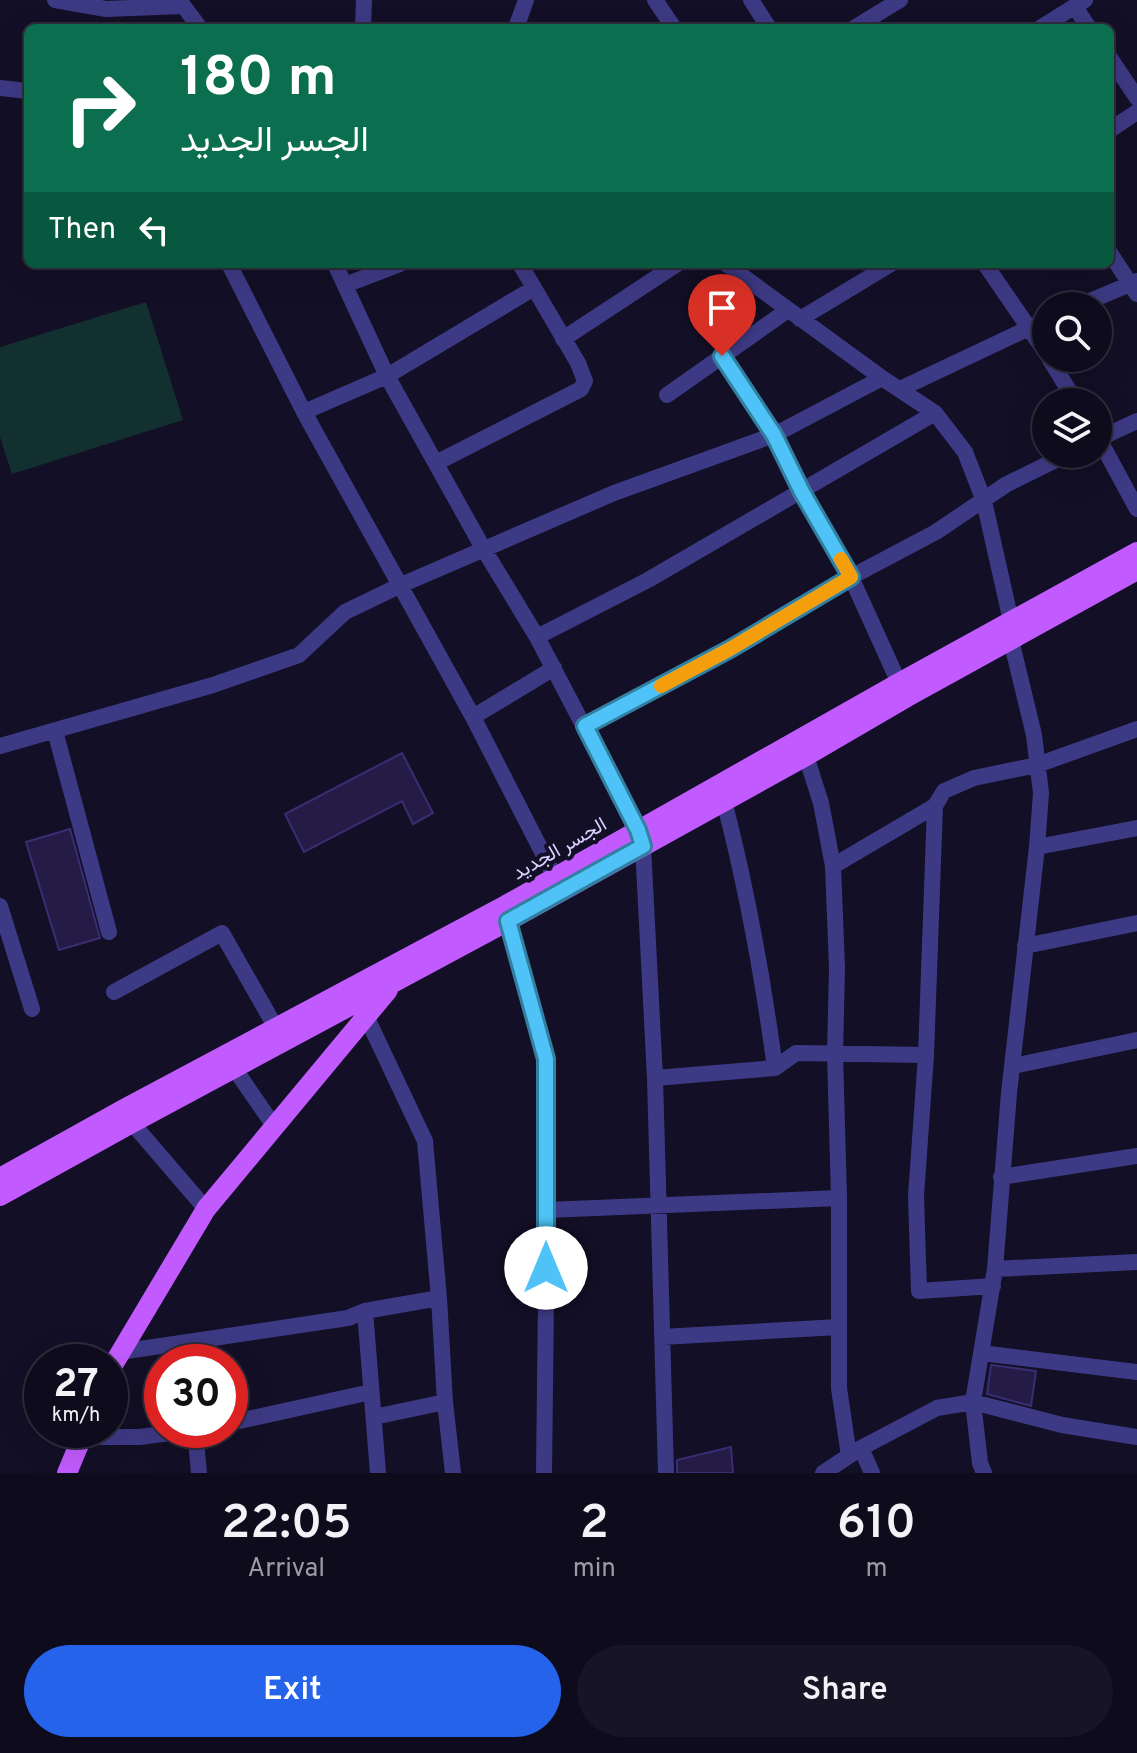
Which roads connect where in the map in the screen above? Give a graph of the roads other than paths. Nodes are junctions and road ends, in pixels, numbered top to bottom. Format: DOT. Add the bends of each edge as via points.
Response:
graph roads {
  1 [pos="55,0"];
  2 [pos="364,0"];
  3 [pos="526,0"];
  4 [pos="655,0"];
  5 [pos="751,0"];
  6 [pos="899,0"];
  7 [pos="181,3"];
  8 [pos="1080,3"];
  9 [pos="197,24"];
  10 [pos="363,24"];
  11 [pos="517,24"];
  12 [pos="671,24"];
  13 [pos="766,24"];
  14 [pos="860,24"];
  15 [pos="1046,24"];
  16 [pos="1088,24"];
  17 [pos="1114,64"];
  18 [pos="0,88"];
  19 [pos="24,91"];
  20 [pos="1137,98"];
  21 [pos="1137,112"];
  22 [pos="1114,127"];
  23 [pos="1114,258"];
  24 [pos="231,268"];
  25 [pos="337,268"];
  26 [pos="390,268"];
  27 [pos="522,268"];
  28 [pos="671,268"];
  29 [pos="731,268"];
  30 [pos="883,268"];
  31 [pos="988,268"];
  32 [pos="345,285"];
  33 [pos="1135,286"];
  34 [pos="534,288"];
  35 [pos="1112,294"];
  36 [pos="794,314"];
  37 [pos="1030,327"];
  38 [pos="1032,330"];
  39 [pos="563,339"];
  40 [pos="722,356"];
  41 [pos="387,376"];
  42 [pos="882,378"];
  43 [pos="900,389"];
  44 [pos="667,395"];
  45 [pos="304,412"];
  46 [pos="935,413"];
  47 [pos="1137,421"];
  48 [pos="1112,432"];
  49 [pos="774,435"];
  50 [pos="436,463"];
  51 [pos="1112,463"];
  52 [pos="1040,468"];
  53 [pos="802,492"];
  54 [pos="984,501"];
  55 [pos="1137,509"];
  56 [pos="483,548"];
  57 [pos="1137,552"];
  58 [pos="1137,570"];
  59 [pos="851,577"];
  60 [pos="401,585"];
  61 [pos="1011,630"];
  62 [pos="537,637"];
  63 [pos="554,668"];
  64 [pos="899,683"];
  65 [pos="473,717"];
  66 [pos="585,726"];
  67 [pos="1137,729"];
  68 [pos="55,731"];
  69 [pos="0,746"];
  70 [pos="806,756"];
  71 [pos="1037,765"];
  72 [pos="724,801"];
  73 [pos="935,806"];
  74 [pos="1137,828"];
  75 [pos="640,838"];
  76 [pos="1037,847"];
  77 [pos="833,866"];
  78 [pos="555,877"];
  79 [pos="0,906"];
  80 [pos="508,921"];
  81 [pos="1137,923"];
  82 [pos="109,932"];
  83 [pos="1025,946"];
  84 [pos="394,983"];
  85 [pos="114,992"];
  86 [pos="32,1009"];
  87 [pos="367,1018"];
  88 [pos="276,1028"];
  89 [pos="1137,1040"];
  90 [pos="835,1054"];
  91 [pos="926,1055"];
  92 [pos="1013,1066"];
  93 [pos="234,1068"];
  94 [pos="775,1068"];
  95 [pos="655,1078"];
  96 [pos="132,1123"];
  97 [pos="274,1126"];
  98 [pos="1137,1156"];
  99 [pos="1001,1177"];
  100 [pos="0,1178"];
  101 [pos="0,1196"];
  102 [pos="839,1198"];
  103 [pos="659,1205"];
  104 [pos="206,1209"];
  105 [pos="547,1210"];
  106 [pos="1137,1262"];
  107 [pos="995,1269"];
  108 [pos="993,1286"];
  109 [pos="439,1298"];
  110 [pos="365,1311"];
  111 [pos="839,1327"];
  112 [pos="662,1337"];
  113 [pos="125,1344"];
  114 [pos="981,1353"];
  115 [pos="128,1359"];
  116 [pos="1137,1372"];
  117 [pos="371,1392"];
  118 [pos="445,1402"];
  119 [pos="973,1402"];
  120 [pos="374,1417"];
  121 [pos="248,1419"];
  122 [pos="1137,1437"];
  123 [pos="77,1448"];
  124 [pos="197,1448"];
  125 [pos="855,1452"];
  126 [pos="67,1473"];
  127 [pos="199,1473"];
  128 [pos="378,1473"];
  129 [pos="453,1473"];
  130 [pos="544,1473"];
  131 [pos="666,1473"];
  132 [pos="823,1473"];
  133 [pos="872,1473"];
  134 [pos="984,1473"];
  1 -- 7 [label="street" via="106,9"];
  2 -- 10 [label="street"];
  3 -- 11 [label="street"];
  4 -- 12 [label="street"];
  5 -- 13 [label="street"];
  6 -- 14 [label="street"];
  7 -- 9 [label="street"];
  8 -- 15 [label="street"];
  8 -- 16 [label="street"];
  17 -- 20 [label="street"];
  18 -- 19 [label="street"];
  21 -- 22 [label="street"];
  23 -- 33 [label="street"];
  24 -- 45 [label="street"];
  25 -- 32 [label="street"];
  26 -- 32 [label="street"];
  27 -- 34 [label="street"];
  28 -- 39 [label="street"];
  29 -- 36 [label="street"];
  30 -- 36 [label="street"];
  31 -- 37 [label="street"];
  32 -- 41 [label="street"];
  33 -- 35 [label="street"];
  34 -- 39 [label="street"];
  34 -- 41 [label="street"];
  36 -- 40 [label="street"];
  36 -- 42 [label="street"];
  37 -- 38 [label="street"];
  37 -- 43 [label="street"];
  39 -- 50 [label="street" via="583,375 581,389"];
  40 -- 44 [label="street"];
  40 -- 49 [label="street"];
  41 -- 45 [label="street"];
  41 -- 50 [label="street"];
  42 -- 43 [label="street"];
  42 -- 49 [label="street"];
  43 -- 46 [label="street"];
  45 -- 60 [label="street"];
  46 -- 53 [label="street"];
  46 -- 54 [label="street" via="965,452"];
  47 -- 48 [label="street"];
  49 -- 53 [label="street"];
  49 -- 56 [label="street"];
  50 -- 56 [label="street"];
  51 -- 55 [label="street"];
  52 -- 54 [label="street"];
  53 -- 59 [label="street"];
  53 -- 62 [label="street"];
  54 -- 59 [label="street"];
  54 -- 61 [label="street"];
  56 -- 60 [label="street"];
  56 -- 62 [label="street"];
  57 -- 61 [label="main road, الجسر الجديد"];
  58 -- 61 [label="main road, الجسر الجديد"];
  59 -- 64 [label="street"];
  59 -- 66 [label="street"];
  60 -- 65 [label="street"];
  60 -- 68 [label="street" via="345,612 299,655"];
  61 -- 64 [label="main road, الجسر الجديد"];
  61 -- 70 [label="main road, الجسر الجديد"];
  61 -- 71 [label="street"];
  62 -- 63 [label="street"];
  63 -- 65 [label="street"];
  63 -- 66 [label="street"];
  64 -- 75 [label="main road, الجسر الجديد"];
  65 -- 78 [label="street"];
  66 -- 75 [label="street"];
  67 -- 71 [label="street"];
  68 -- 69 [label="street"];
  68 -- 82 [label="street"];
  70 -- 72 [label="main road, الجسر الجديد"];
  70 -- 77 [label="street"];
  71 -- 73 [label="street" via="974,778 944,791"];
  71 -- 76 [label="street"];
  72 -- 75 [label="main road, الجسر الجديد"];
  72 -- 94 [label="street"];
  73 -- 77 [label="street"];
  73 -- 91 [label="street"];
  74 -- 76 [label="street"];
  75 -- 78 [label="main road, الجسر الجديد"];
  75 -- 80 [label="main road, الجسر الجديد"];
  75 -- 95 [label="street"];
  76 -- 83 [label="street"];
  77 -- 90 [label="street"];
  78 -- 88 [label="main road, الجسر الجديد"];
  79 -- 86 [label="street"];
  80 -- 84 [label="main road, الجسر الجديد"];
  80 -- 105 [label="street" via="546,1059"];
  81 -- 83 [label="street"];
  83 -- 92 [label="street"];
  84 -- 87 [label="main road"];
  84 -- 93 [label="main road, الجسر الجديد"];
  85 -- 88 [label="street" via="222,933"];
  87 -- 97 [label="main road"];
  87 -- 109 [label="street" via="425,1141"];
  88 -- 100 [label="main road, الجسر الجديد"];
  89 -- 92 [label="street"];
  90 -- 91 [label="street"];
  90 -- 94 [label="street" via="796,1053"];
  90 -- 102 [label="street"];
  91 -- 108 [label="street" via="916,1196 919,1291"];
  92 -- 99 [label="street"];
  93 -- 96 [label="main road, الجسر الجديد"];
  93 -- 97 [label="street"];
  94 -- 95 [label="street"];
  95 -- 103 [label="street"];
  96 -- 101 [label="main road, الجسر الجديد"];
  96 -- 104 [label="street"];
  97 -- 104 [label="main road"];
  98 -- 99 [label="street"];
  99 -- 107 [label="street"];
  102 -- 103 [label="street"];
  102 -- 111 [label="street"];
  103 -- 105 [label="street"];
  103 -- 112 [label="street"];
  104 -- 113 [label="main road"];
  105 -- 130 [label="street"];
  106 -- 107 [label="street"];
  107 -- 108 [label="street"];
  108 -- 114 [label="street"];
  109 -- 110 [label="street"];
  109 -- 118 [label="street"];
  110 -- 115 [label="street"];
  110 -- 117 [label="street"];
  111 -- 112 [label="street"];
  111 -- 125 [label="street" via="839,1388"];
  112 -- 131 [label="street"];
  114 -- 116 [label="street"];
  114 -- 119 [label="street"];
  117 -- 120 [label="street"];
  117 -- 121 [label="street"];
  118 -- 120 [label="street"];
  118 -- 129 [label="street"];
  119 -- 122 [label="street"];
  119 -- 125 [label="street" via="937,1408"];
  119 -- 134 [label="street"];
  120 -- 128 [label="street"];
  123 -- 126 [label="main road"];
  124 -- 127 [label="street"];
  125 -- 132 [label="street"];
  125 -- 133 [label="street"];
}
